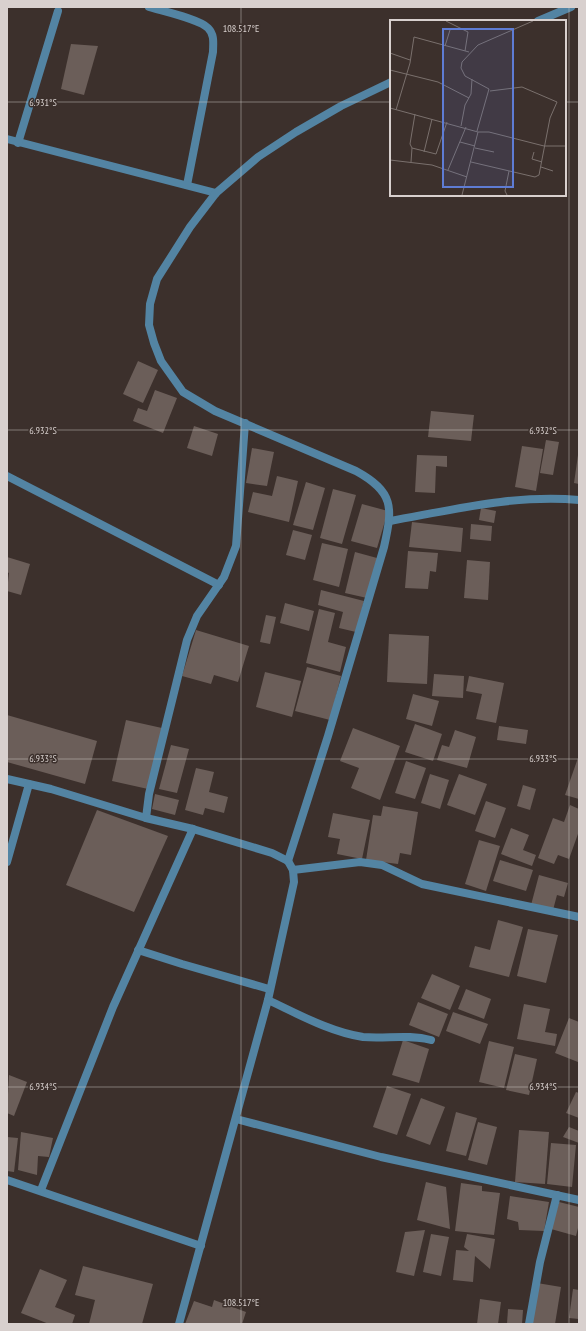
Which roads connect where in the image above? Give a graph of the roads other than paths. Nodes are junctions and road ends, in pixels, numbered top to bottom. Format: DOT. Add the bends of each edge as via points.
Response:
graph roads {
  1 [pos="149,7"];
  2 [pos="571,7"];
  3 [pos="58,11"];
  4 [pos="540,20"];
  5 [pos="390,82"];
  6 [pos="7,139"];
  7 [pos="18,143"];
  8 [pos="187,185"];
  9 [pos="216,193"];
  10 [pos="245,423"];
  11 [pos="7,476"];
  12 [pos="579,500"];
  13 [pos="390,521"];
  14 [pos="219,585"];
  15 [pos="7,779"];
  16 [pos="29,784"];
  17 [pos="146,818"];
  18 [pos="193,829"];
  19 [pos="288,861"];
  20 [pos="7,862"];
  21 [pos="293,870"];
  22 [pos="579,917"];
  23 [pos="138,950"];
  24 [pos="269,989"];
  25 [pos="268,1000"];
  26 [pos="431,1040"];
  27 [pos="236,1119"];
  28 [pos="7,1180"];
  29 [pos="41,1190"];
  30 [pos="557,1195"];
  31 [pos="579,1200"];
  32 [pos="201,1246"];
  33 [pos="179,1324"];
  34 [pos="529,1324"];
  1 -- 8 [label="street" via="197,22 208,28 214,37"];
  2 -- 4 [label="street"];
  3 -- 7 [label="street"];
  5 -- 9 [label="street" via="341,106 296,132 258,157"];
  6 -- 7 [label="street"];
  7 -- 8 [label="street"];
  8 -- 9 [label="street"];
  9 -- 10 [label="street" via="190,226 157,279 150,304 149,325 161,361 183,392 215,411"];
  10 -- 13 [label="street" via="256,430 336,460 374,481 384,492 388,502"];
  10 -- 14 [label="street" via="236,546"];
  11 -- 14 [label="street"];
  12 -- 13 [label="street" via="535,498 484,504"];
  13 -- 19 [label="street" via="328,736"];
  14 -- 17 [label="street" via="198,616 187,640 149,794"];
  15 -- 16 [label="street"];
  16 -- 17 [label="street"];
  16 -- 20 [label="street"];
  17 -- 18 [label="street"];
  18 -- 19 [label="street" via="272,853"];
  18 -- 23 [label="street"];
  19 -- 21 [label="street"];
  21 -- 22 [label="street" via="360,862 382,865 422,884"];
  21 -- 24 [label="street" via="294,882"];
  23 -- 24 [label="street"];
  23 -- 29 [label="street"];
  24 -- 25 [label="street"];
  25 -- 26 [label="street" via="348,1034 364,1037 415,1036"];
  25 -- 27 [label="street"];
  27 -- 30 [label="street" via="382,1157"];
  27 -- 32 [label="street"];
  28 -- 29 [label="street"];
  29 -- 32 [label="street"];
  30 -- 31 [label="street"];
  30 -- 34 [label="street" via="540,1262"];
  32 -- 33 [label="street"];
}
